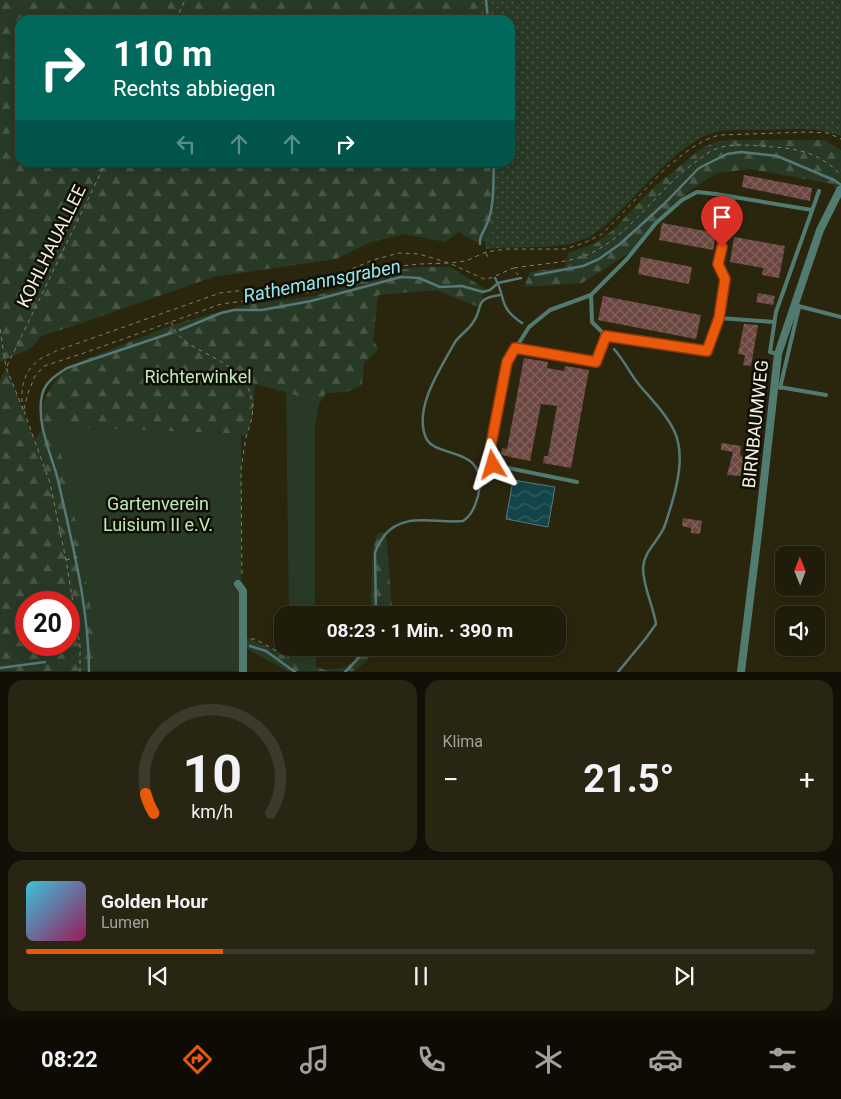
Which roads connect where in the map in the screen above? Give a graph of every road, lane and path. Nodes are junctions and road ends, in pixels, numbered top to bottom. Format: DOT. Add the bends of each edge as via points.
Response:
graph roads {
  1 [pos="185,0"];
  2 [pos="178,15"];
  3 [pos="841,139"];
  4 [pos="104,167"];
  5 [pos="840,190"];
  6 [pos="819,191"];
  7 [pos="734,197"];
  8 [pos="812,210"];
  9 [pos="486,252"];
  10 [pos="489,260"];
  11 [pos="449,263"];
  12 [pos="528,265"];
  13 [pos="514,268"];
  14 [pos="518,275"];
  15 [pos="592,295"];
  16 [pos="796,306"];
  17 [pos="841,317"];
  18 [pos="719,318"];
  19 [pos="170,321"];
  20 [pos="774,322"];
  21 [pos="0,329"];
  22 [pos="606,336"];
  23 [pos="515,348"];
  24 [pos="778,354"];
  25 [pos="6,367"];
  26 [pos="777,387"];
  27 [pos="826,395"];
  28 [pos="24,410"];
  29 [pos="577,482"];
  30 [pos="81,556"];
  31 [pos="66,560"];
  32 [pos="240,588"];
  33 [pos="243,640"];
  34 [pos="289,658"];
  35 [pos="80,672"];
  36 [pos="243,672"];
  37 [pos="741,672"];
  1 -- 2 [label="path"];
  3 -- 9 [label="path" via="808,132 719,135 690,149 668,167 602,234 565,249"];
  4 -- 25 [label="path, KOHLHAUALLEE"];
  5 -- 16 [label="street, BIRNBAUMWEG" via="820,230"];
  6 -- 8 [label="lane"];
  7 -- 8 [label="lane"];
  7 -- 15 [label="lane" via="697,192 682,200"];
  7 -- 18 [label="lane" via="718,264 725,279"];
  8 -- 20 [label="lane"];
  9 -- 10 [label="path"];
  9 -- 11 [label="path" via="466,261"];
  11 -- 13 [label="path" via="484,279"];
  11 -- 19 [label="path" via="382,268 312,292 221,304"];
  11 -- 28 [label="path" via="419,254 399,253 312,282 220,293 191,302 39,359 24,380 21,396"];
  12 -- 13 [label="path"];
  13 -- 14 [label="path"];
  15 -- 22 [label="lane" via="592,322"];
  15 -- 23 [label="lane" via="550,310 529,328"];
  16 -- 17 [label="lane"];
  16 -- 24 [label="street, BIRNBAUMWEG"];
  16 -- 26 [label="lane"];
  18 -- 20 [label="lane"];
  18 -- 22 [label="lane" via="707,351"];
  19 -- 28 [label="path" via="44,366 35,376"];
  19 -- 32 [label="path" via="184,342 241,376 253,405 241,469"];
  20 -- 24 [label="lane" via="770,352"];
  21 -- 25 [label="path"];
  22 -- 23 [label="lane" via="596,362"];
  23 -- 29 [label="lane" via="507,362 488,460 493,465"];
  24 -- 26 [label="street, BIRNBAUMWEG"];
  25 -- 28 [label="path"];
  26 -- 27 [label="lane"];
  26 -- 37 [label="street, BIRNBAUMWEG"];
  28 -- 31 [label="path" via="50,483"];
  30 -- 31 [label="path"];
  31 -- 35 [label="path" via="80,646"];
  32 -- 33 [label="street"];
  33 -- 34 [label="path" via="255,639"];
  33 -- 36 [label="street"];
}
